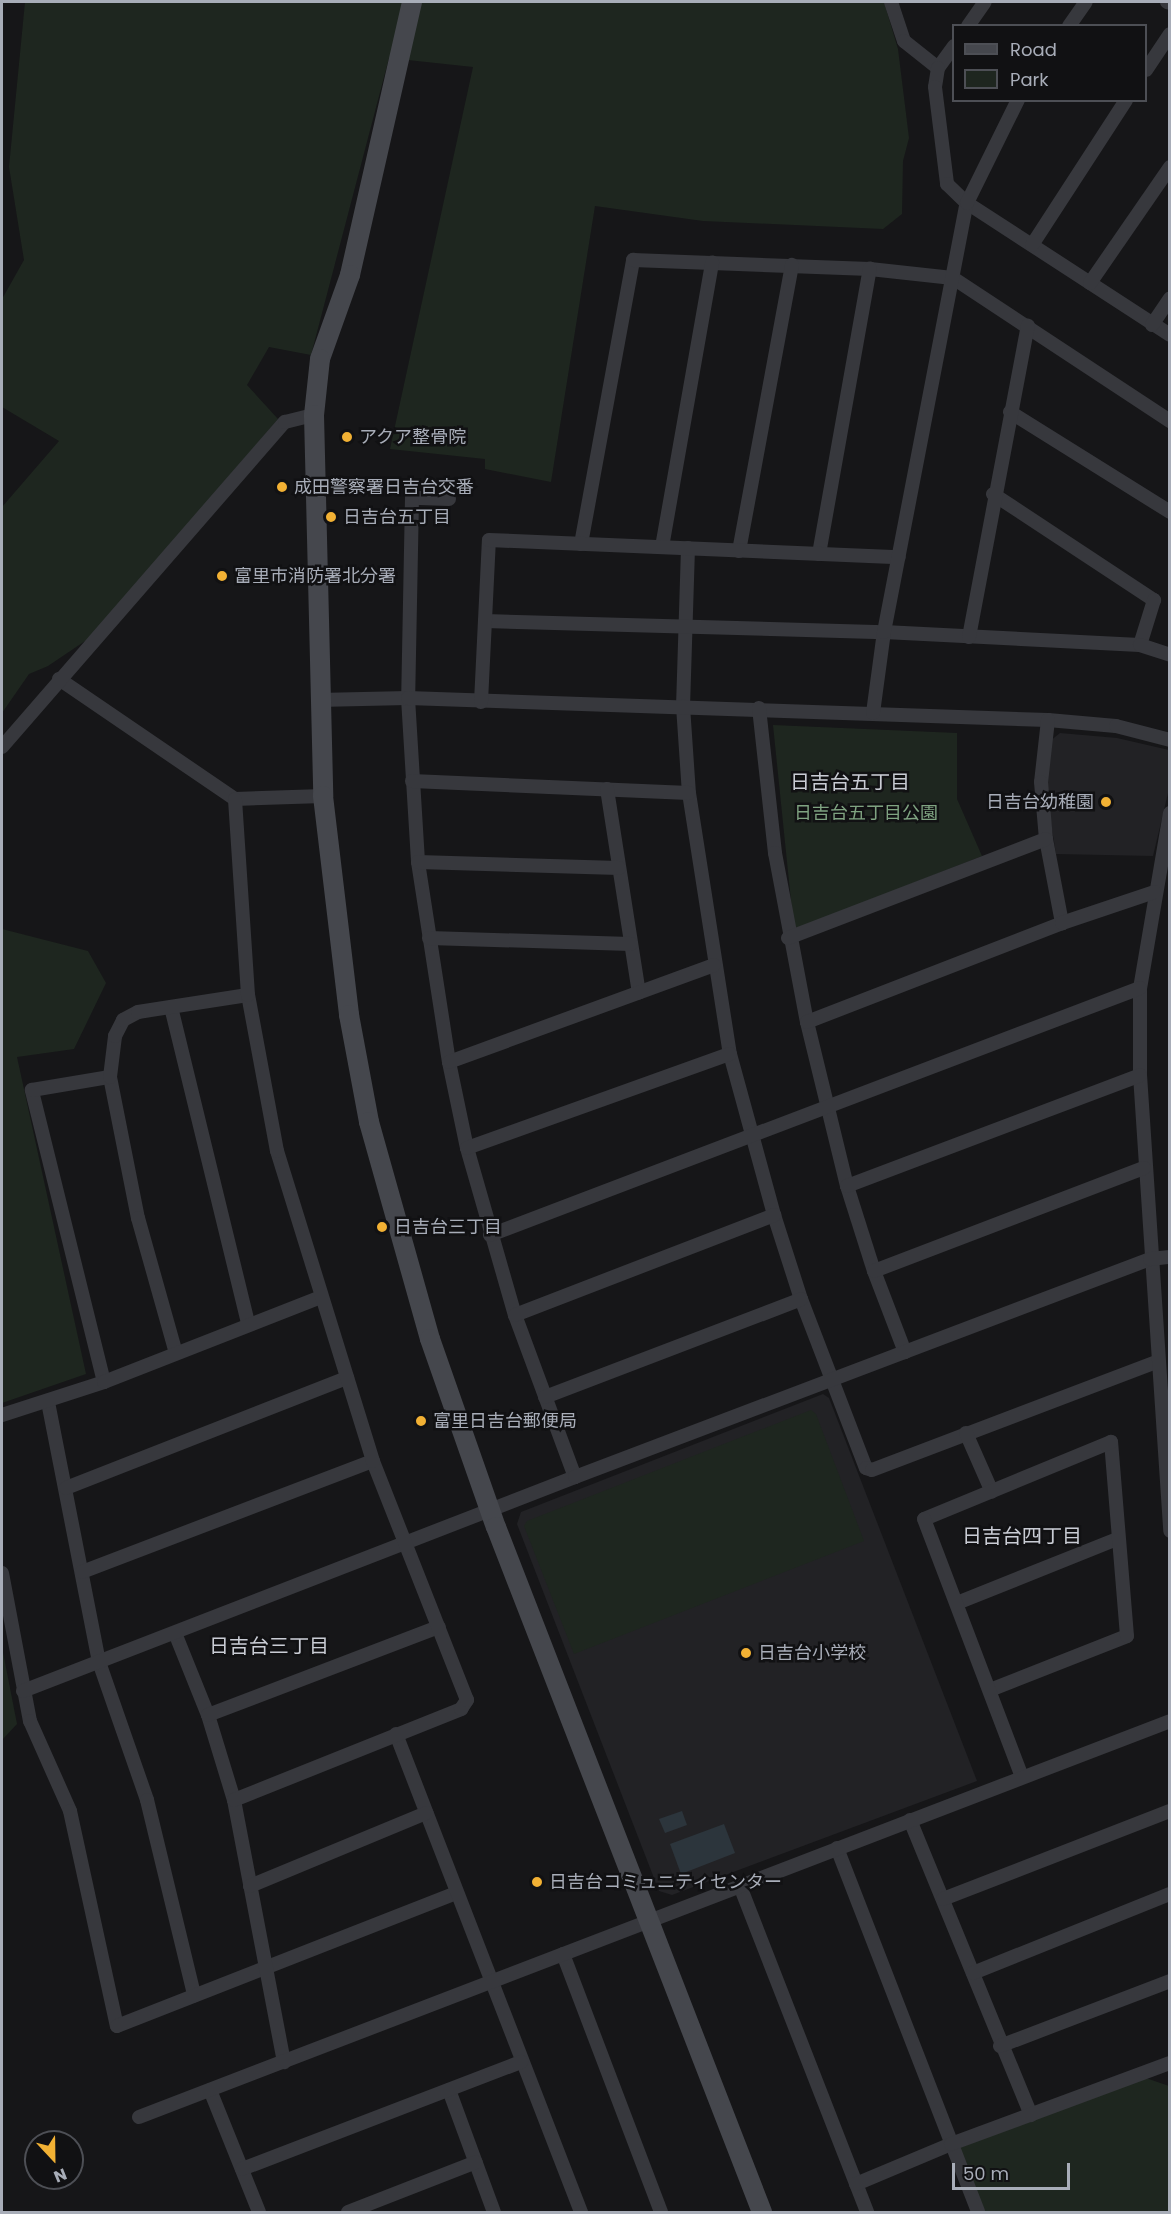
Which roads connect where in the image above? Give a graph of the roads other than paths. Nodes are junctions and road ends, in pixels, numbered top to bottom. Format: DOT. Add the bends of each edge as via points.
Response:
graph roads {
  1 [pos="412,2"];
  2 [pos="891,2"];
  3 [pos="985,2"];
  4 [pos="1086,2"];
  5 [pos="969,24"];
  6 [pos="1071,24"];
  7 [pos="1170,34"];
  8 [pos="952,49"];
  9 [pos="938,68"];
  10 [pos="1147,68"];
  11 [pos="1017,102"];
  12 [pos="1125,102"];
  13 [pos="1170,167"];
  14 [pos="967,203"];
  15 [pos="1032,245"];
  16 [pos="712,262"];
  17 [pos="792,265"];
  18 [pos="870,269"];
  19 [pos="953,278"];
  20 [pos="1090,283"];
  21 [pos="1170,298"];
  22 [pos="1152,325"];
  23 [pos="1028,326"];
  24 [pos="1170,335"];
  25 [pos="1010,412"];
  26 [pos="314,416"];
  27 [pos="1170,421"];
  28 [pos="993,494"];
  29 [pos="449,499"];
  30 [pos="1170,513"];
  31 [pos="581,544"];
  32 [pos="662,547"];
  33 [pos="688,548"];
  34 [pos="739,550"];
  35 [pos="819,554"];
  36 [pos="899,557"];
  37 [pos="485,621"];
  38 [pos="685,629"];
  39 [pos="884,632"];
  40 [pos="969,637"];
  41 [pos="1140,645"];
  42 [pos="1170,654"];
  43 [pos="59,679"];
  44 [pos="408,698"];
  45 [pos="318,699"];
  46 [pos="481,702"];
  47 [pos="683,706"];
  48 [pos="759,708"];
  49 [pos="873,713"];
  50 [pos="1048,720"];
  51 [pos="1170,740"];
  52 [pos="2,747"];
  53 [pos="412,781"];
  54 [pos="608,789"];
  55 [pos="689,793"];
  56 [pos="323,796"];
  57 [pos="235,798"];
  58 [pos="1170,813"];
  59 [pos="1046,839"];
  60 [pos="418,862"];
  61 [pos="619,868"];
  62 [pos="1154,892"];
  63 [pos="1062,923"];
  64 [pos="429,938"];
  65 [pos="788,938"];
  66 [pos="631,944"];
  67 [pos="714,965"];
  68 [pos="1140,988"];
  69 [pos="639,993"];
  70 [pos="248,995"];
  71 [pos="171,1007"];
  72 [pos="807,1022"];
  73 [pos="730,1053"];
  74 [pos="449,1062"];
  75 [pos="1140,1075"];
  76 [pos="110,1077"];
  77 [pos="828,1105"];
  78 [pos="750,1134"];
  79 [pos="467,1148"];
  80 [pos="1144,1168"];
  81 [pos="847,1186"];
  82 [pos="774,1215"];
  83 [pos="490,1234"];
  84 [pos="1170,1257"];
  85 [pos="1150,1259"];
  86 [pos="874,1271"];
  87 [pos="321,1297"];
  88 [pos="801,1299"];
  89 [pos="515,1315"];
  90 [pos="248,1324"];
  91 [pos="905,1352"];
  92 [pos="177,1353"];
  93 [pos="1156,1362"];
  94 [pos="347,1378"];
  95 [pos="832,1380"];
  96 [pos="104,1382"];
  97 [pos="545,1397"];
  98 [pos="48,1402"];
  99 [pos="2,1415"];
  100 [pos="966,1433"];
  101 [pos="374,1461"];
  102 [pos="575,1477"];
  103 [pos="66,1488"];
  104 [pos="992,1492"];
  105 [pos="490,1510"];
  106 [pos="1170,1531"];
  107 [pos="1117,1539"];
  108 [pos="406,1543"];
  109 [pos="82,1572"];
  110 [pos="2,1573"];
  111 [pos="957,1603"];
  112 [pos="439,1627"];
  113 [pos="175,1634"];
  114 [pos="99,1662"];
  115 [pos="990,1690"];
  116 [pos="23,1691"];
  117 [pos="208,1715"];
  118 [pos="1170,1721"];
  119 [pos="396,1734"];
  120 [pos="1022,1777"];
  121 [pos="234,1800"];
  122 [pos="1170,1811"];
  123 [pos="426,1813"];
  124 [pos="910,1820"];
  125 [pos="837,1848"];
  126 [pos="250,1886"];
  127 [pos="740,1886"];
  128 [pos="457,1893"];
  129 [pos="1170,1894"];
  130 [pos="943,1899"];
  131 [pos="650,1921"];
  132 [pos="563,1954"];
  133 [pos="269,1969"];
  134 [pos="973,1973"];
  135 [pos="1170,1981"];
  136 [pos="491,1982"];
  137 [pos="194,1995"];
  138 [pos="1000,2046"];
  139 [pos="284,2062"];
  140 [pos="521,2062"];
  141 [pos="1170,2063"];
  142 [pos="210,2090"];
  143 [pos="449,2090"];
  144 [pos="1031,2115"];
  145 [pos="139,2117"];
  146 [pos="951,2144"];
  147 [pos="476,2162"];
  148 [pos="242,2169"];
  149 [pos="856,2184"];
  150 [pos="259,2212"];
  151 [pos="348,2212"];
  152 [pos="494,2212"];
  153 [pos="581,2212"];
  154 [pos="662,2212"];
  155 [pos="762,2212"];
  156 [pos="867,2212"];
  157 [pos="978,2212"];
  1 -- 26 [label="street" via="350,275 320,359"];
  2 -- 9 [label="street" via="904,41"];
  3 -- 5 [label="street"];
  4 -- 6 [label="street"];
  7 -- 10 [label="street"];
  8 -- 9 [label="street"];
  9 -- 14 [label="street" via="935,87 947,184"];
  11 -- 14 [label="street"];
  12 -- 15 [label="street"];
  13 -- 20 [label="street"];
  14 -- 15 [label="street"];
  14 -- 19 [label="street"];
  15 -- 20 [label="street"];
  16 -- 17 [label="street"];
  16 -- 31 [label="street" via="633,260"];
  16 -- 32 [label="street"];
  17 -- 18 [label="street"];
  17 -- 34 [label="street"];
  18 -- 19 [label="street"];
  18 -- 35 [label="street"];
  19 -- 23 [label="street"];
  19 -- 36 [label="street"];
  20 -- 22 [label="street"];
  21 -- 22 [label="street"];
  22 -- 24 [label="street"];
  23 -- 25 [label="street"];
  23 -- 27 [label="street"];
  25 -- 28 [label="street"];
  25 -- 30 [label="street"];
  26 -- 43 [label="street" via="285,422"];
  26 -- 45 [label="street"];
  28 -- 40 [label="street"];
  28 -- 41 [label="street" via="1154,600"];
  29 -- 44 [label="street" via="412,498"];
  31 -- 32 [label="street"];
  31 -- 37 [label="street" via="489,540"];
  32 -- 33 [label="street"];
  33 -- 34 [label="street"];
  33 -- 38 [label="street"];
  34 -- 35 [label="street"];
  35 -- 36 [label="street"];
  36 -- 39 [label="street"];
  37 -- 38 [label="street"];
  37 -- 46 [label="street"];
  38 -- 39 [label="street"];
  38 -- 47 [label="street"];
  39 -- 40 [label="street"];
  39 -- 49 [label="street"];
  40 -- 41 [label="street"];
  41 -- 42 [label="street"];
  43 -- 52 [label="street"];
  43 -- 57 [label="street"];
  44 -- 45 [label="street"];
  44 -- 46 [label="street"];
  44 -- 53 [label="street"];
  45 -- 56 [label="street"];
  46 -- 47 [label="street"];
  47 -- 48 [label="street"];
  47 -- 55 [label="street"];
  48 -- 49 [label="street"];
  48 -- 65 [label="street"];
  49 -- 50 [label="street"];
  50 -- 51 [label="street" via="1116,726"];
  50 -- 59 [label="street" via="1041,782"];
  53 -- 54 [label="street"];
  53 -- 60 [label="street"];
  54 -- 55 [label="street"];
  54 -- 61 [label="street"];
  55 -- 67 [label="street"];
  56 -- 57 [label="street"];
  56 -- 105 [label="street" via="349,1015 369,1122 430,1339"];
  57 -- 70 [label="street"];
  58 -- 62 [label="street"];
  59 -- 63 [label="street"];
  59 -- 65 [label="street"];
  60 -- 61 [label="street"];
  60 -- 64 [label="street"];
  61 -- 66 [label="street"];
  62 -- 63 [label="street"];
  62 -- 68 [label="street"];
  63 -- 72 [label="street"];
  64 -- 66 [label="street"];
  64 -- 74 [label="street"];
  65 -- 72 [label="street"];
  66 -- 69 [label="street"];
  67 -- 69 [label="street"];
  67 -- 73 [label="street"];
  68 -- 75 [label="street"];
  68 -- 77 [label="street"];
  69 -- 74 [label="street"];
  70 -- 71 [label="street"];
  70 -- 87 [label="street" via="278,1151"];
  71 -- 76 [label="street" via="138,1012 123,1020 115,1036"];
  71 -- 90 [label="street"];
  72 -- 77 [label="street"];
  73 -- 78 [label="street"];
  73 -- 79 [label="street"];
  74 -- 79 [label="street"];
  75 -- 80 [label="street"];
  75 -- 81 [label="street"];
  76 -- 92 [label="street" via="138,1218"];
  76 -- 96 [label="street" via="32,1090"];
  77 -- 78 [label="street"];
  77 -- 81 [label="street"];
  78 -- 82 [label="street"];
  78 -- 83 [label="street"];
  79 -- 83 [label="street"];
  80 -- 85 [label="street"];
  80 -- 86 [label="street"];
  81 -- 86 [label="street"];
  82 -- 88 [label="street"];
  82 -- 89 [label="street"];
  83 -- 89 [label="street"];
  84 -- 85 [label="street"];
  85 -- 91 [label="street"];
  85 -- 93 [label="street"];
  86 -- 91 [label="street"];
  87 -- 90 [label="street"];
  87 -- 94 [label="street"];
  88 -- 95 [label="street"];
  88 -- 97 [label="street"];
  89 -- 97 [label="street"];
  90 -- 92 [label="street"];
  91 -- 95 [label="street"];
  92 -- 96 [label="street"];
  93 -- 100 [label="street"];
  93 -- 106 [label="street"];
  94 -- 101 [label="street"];
  94 -- 103 [label="street"];
  95 -- 100 [label="street" via="866,1468 872,1470"];
  95 -- 102 [label="street"];
  96 -- 98 [label="street"];
  97 -- 102 [label="street"];
  98 -- 99 [label="street"];
  98 -- 103 [label="street"];
  100 -- 104 [label="street"];
  101 -- 108 [label="street"];
  101 -- 109 [label="street"];
  102 -- 105 [label="street"];
  103 -- 109 [label="street"];
  104 -- 107 [label="street" via="1111,1443"];
  104 -- 111 [label="street" via="924,1519"];
  105 -- 108 [label="street"];
  105 -- 131 [label="street"];
  107 -- 111 [label="street"];
  107 -- 115 [label="street" via="1127,1636"];
  108 -- 112 [label="street"];
  108 -- 113 [label="street"];
  109 -- 114 [label="street"];
  110 -- 116 [label="street"];
  111 -- 115 [label="street"];
  112 -- 117 [label="street"];
  112 -- 119 [label="street" via="466,1700 461,1709"];
  113 -- 114 [label="street"];
  113 -- 117 [label="street"];
  114 -- 116 [label="street"];
  114 -- 137 [label="street" via="147,1800"];
  115 -- 120 [label="street"];
  116 -- 137 [label="street" via="30,1721 70,1811 117,2026"];
  117 -- 121 [label="street"];
  118 -- 120 [label="street"];
  119 -- 121 [label="street"];
  119 -- 123 [label="street"];
  120 -- 124 [label="street"];
  121 -- 126 [label="street"];
  122 -- 130 [label="street"];
  123 -- 126 [label="street"];
  123 -- 128 [label="street"];
  124 -- 125 [label="street"];
  124 -- 130 [label="street"];
  125 -- 127 [label="street"];
  125 -- 146 [label="street"];
  126 -- 133 [label="street"];
  127 -- 131 [label="street"];
  127 -- 149 [label="street"];
  128 -- 133 [label="street"];
  128 -- 136 [label="street"];
  129 -- 134 [label="street"];
  130 -- 134 [label="street"];
  131 -- 132 [label="street"];
  131 -- 155 [label="street"];
  132 -- 136 [label="street"];
  132 -- 154 [label="street"];
  133 -- 137 [label="street"];
  133 -- 139 [label="street"];
  134 -- 138 [label="street"];
  135 -- 138 [label="street"];
  136 -- 139 [label="street"];
  136 -- 140 [label="street"];
  138 -- 144 [label="street"];
  139 -- 142 [label="street"];
  140 -- 143 [label="street"];
  140 -- 153 [label="street"];
  141 -- 144 [label="street"];
  142 -- 145 [label="street"];
  142 -- 148 [label="street"];
  143 -- 147 [label="street"];
  143 -- 148 [label="street"];
  144 -- 146 [label="street"];
  146 -- 149 [label="street"];
  146 -- 157 [label="street"];
  147 -- 151 [label="street"];
  147 -- 152 [label="street"];
  148 -- 150 [label="street"];
  149 -- 156 [label="street"];
}
